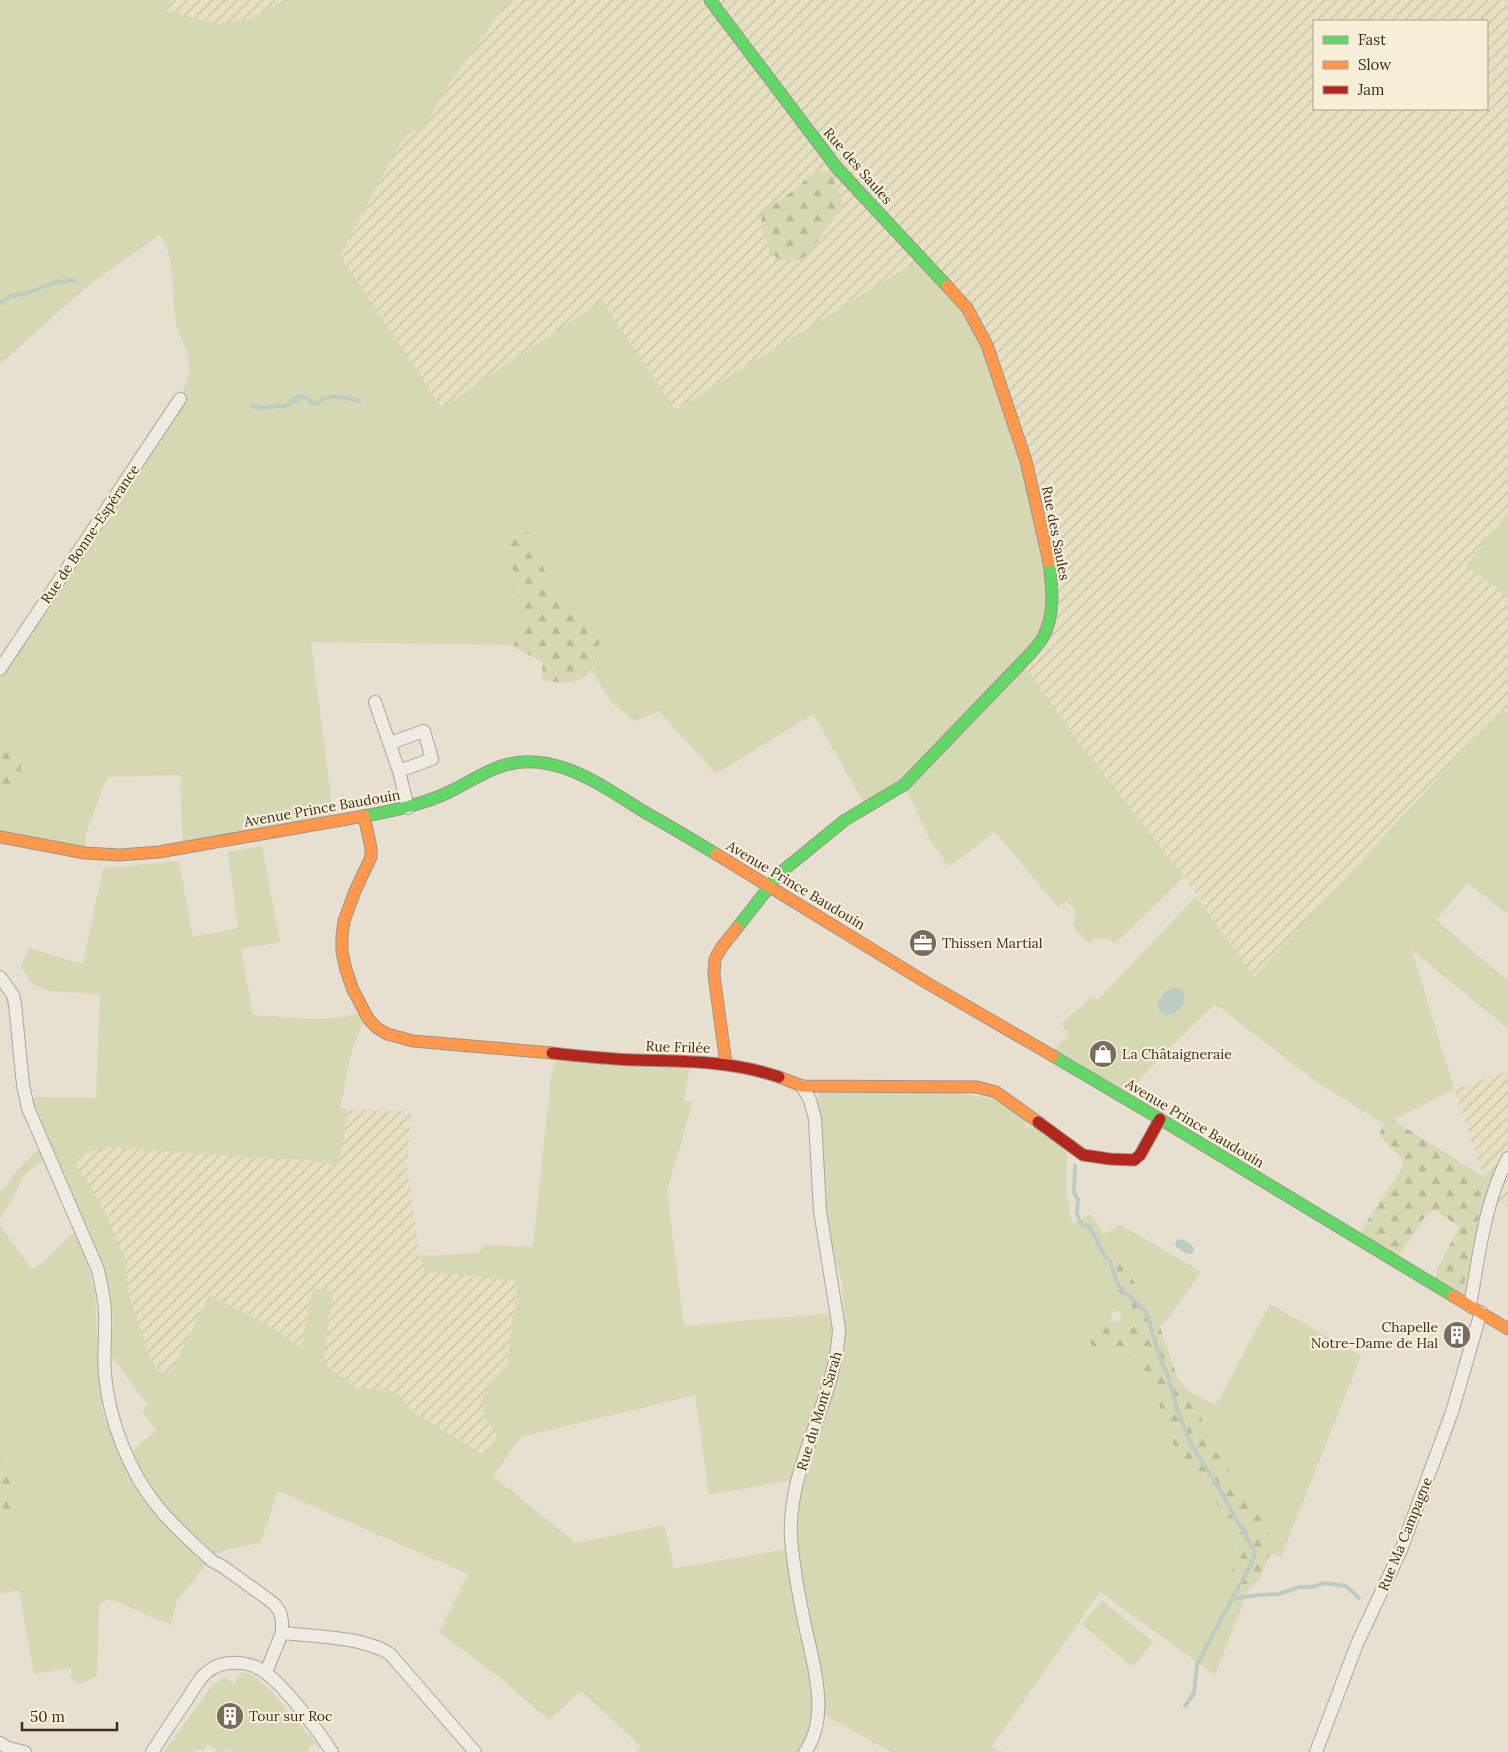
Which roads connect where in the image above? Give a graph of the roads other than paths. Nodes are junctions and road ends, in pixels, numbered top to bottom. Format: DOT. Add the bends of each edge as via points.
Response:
graph roads {
  1 [pos="710,0"];
  2 [pos="180,399"];
  3 [pos="0,669"];
  4 [pos="375,702"];
  5 [pos="390,743"];
  6 [pos="399,771"];
  7 [pos="408,808"];
  8 [pos="364,816"];
  9 [pos="0,837"];
  10 [pos="770,886"];
  11 [pos="0,977"];
  12 [pos="726,1064"];
  13 [pos="802,1086"];
  14 [pos="1160,1118"];
  15 [pos="1508,1158"];
  16 [pos="1475,1309"];
  17 [pos="1508,1329"];
  18 [pos="282,1633"];
  19 [pos="266,1672"];
  20 [pos="0,1743"];
  21 [pos="25,1752"];
  22 [pos="152,1752"];
  23 [pos="332,1752"];
  24 [pos="475,1752"];
  25 [pos="805,1752"];
  26 [pos="1316,1752"];
  1 -- 10 [label="street, Rue des Saules" via="837,168 967,308 987,345 1026,461 1052,585 1048,623 1043,638 1030,654 904,784 845,820 780,873"];
  2 -- 3 [label="street, Rue de Bonne-Espérance"];
  4 -- 5 [label="street"];
  5 -- 6 [label="street"];
  5 -- 6 [label="street" via="424,731 432,758"];
  6 -- 7 [label="street"];
  7 -- 8 [label="street, Avenue Prince Baudouin"];
  7 -- 10 [label="street, Avenue Prince Baudouin" via="508,764 538,762 590,779"];
  8 -- 9 [label="street, Avenue Prince Baudouin" via="139,854 85,853"];
  8 -- 12 [label="street, Rue Frilée" via="371,857 345,913 341,941 351,985 360,1005 377,1027 415,1042"];
  10 -- 12 [label="street, Rue des Saules" via="715,960 714,975"];
  10 -- 14 [label="street, Avenue Prince Baudouin" via="927,983"];
  11 -- 18 [label="street" via="13,995 28,1108 98,1270 104,1298 108,1398 122,1443 157,1506 212,1561 275,1605 282,1622"];
  12 -- 13 [label="street, Rue Frilée"];
  13 -- 14 [label="street, Rue Frilée" via="960,1086 996,1092 1083,1155 1110,1159 1134,1160 1140,1156"];
  13 -- 25 [label="street, Rue du Mont Sarah" via="815,1119 820,1211 839,1329 834,1366 800,1470 792,1507 793,1554 818,1716 814,1738"];
  14 -- 16 [label="street, Avenue Prince Baudouin"];
  15 -- 16 [label="street, Rue Ma Campagne" via="1486,1215"];
  16 -- 17 [label="street, Avenue Prince Baudouin"];
  16 -- 26 [label="street, Rue Ma Campagne" via="1452,1412 1401,1550 1357,1644"];
  18 -- 19 [label="street"];
  18 -- 24 [label="street" via="332,1638 380,1648 390,1654"];
  19 -- 22 [label="street" via="244,1664 215,1666 201,1678"];
  19 -- 23 [label="street"];
  20 -- 21 [label="street"];
}
